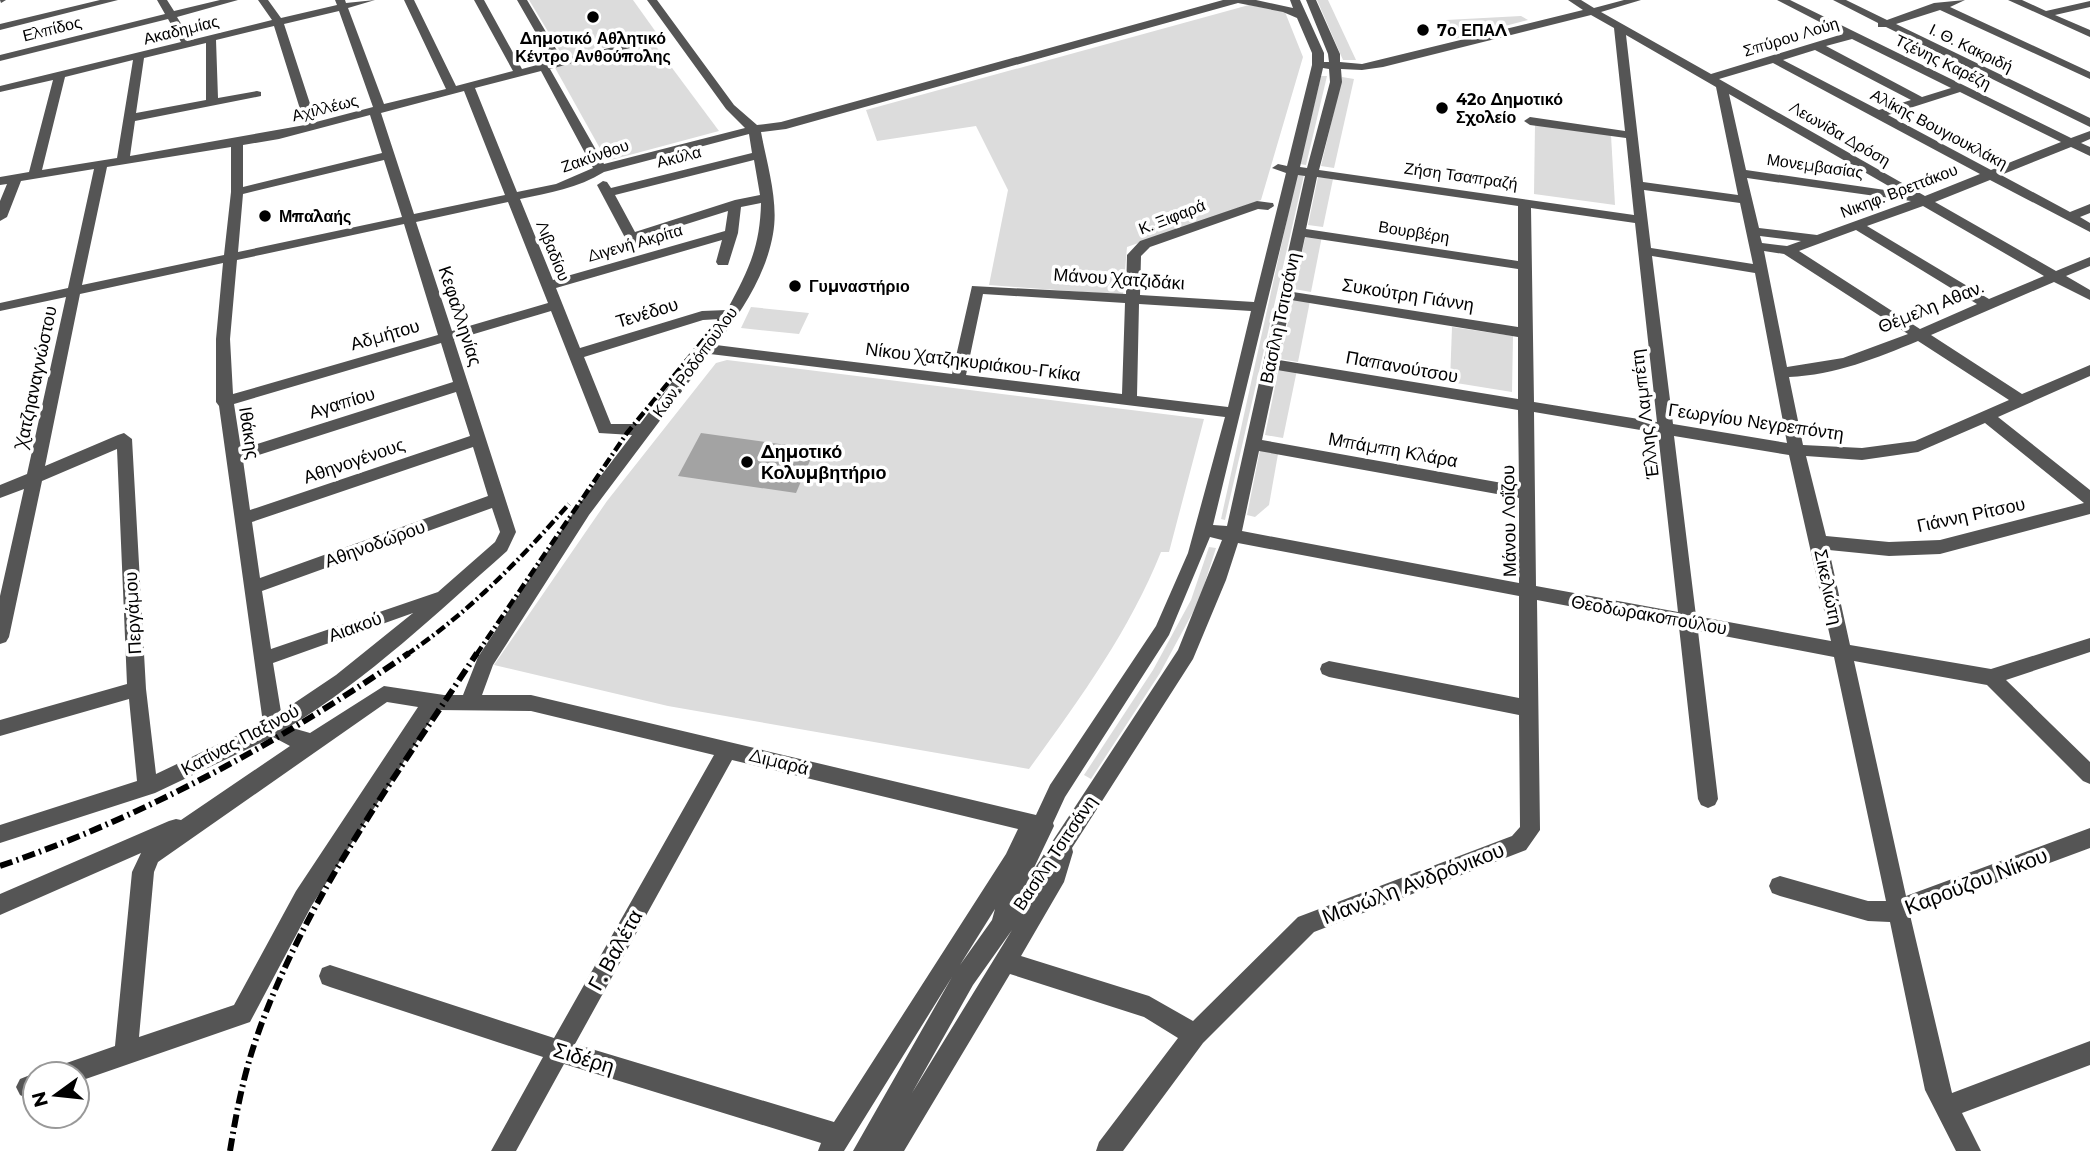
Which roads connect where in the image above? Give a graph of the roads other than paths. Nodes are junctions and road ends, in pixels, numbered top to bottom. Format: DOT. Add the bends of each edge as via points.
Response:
graph roads {
  1 [pos="113,0"];
  2 [pos="162,0"];
  3 [pos="233,0"];
  4 [pos="263,0"];
  5 [pos="370,0"];
  6 [pos="409,0"];
  7 [pos="479,0"];
  8 [pos="522,0"];
  9 [pos="652,0"];
  10 [pos="1238,0"];
  11 [pos="1294,0"];
  12 [pos="1311,0"];
  13 [pos="1573,0"];
  14 [pos="1636,0"];
  15 [pos="1782,0"];
  16 [pos="1838,0"];
  17 [pos="1928,0"];
  18 [pos="1959,0"];
  19 [pos="2013,0"];
  20 [pos="341,3"];
  21 [pos="2090,4"];
  22 [pos="1942,6"];
  23 [pos="1594,11"];
  24 [pos="2045,14"];
  25 [pos="171,15"];
  26 [pos="1302,16"];
  27 [pos="278,22"];
  28 [pos="1886,24"];
  29 [pos="1619,25"];
  30 [pos="0,27"];
  31 [pos="2090,34"];
  32 [pos="1852,35"];
  33 [pos="211,39"];
  34 [pos="652,39"];
  35 [pos="188,44"];
  36 [pos="1815,45"];
  37 [pos="139,56"];
  38 [pos="0,58"];
  39 [pos="1772,58"];
  40 [pos="559,63"];
  41 [pos="1318,65"];
  42 [pos="1337,66"];
  43 [pos="544,67"];
  44 [pos="519,73"];
  45 [pos="60,75"];
  46 [pos="2090,76"];
  47 [pos="1716,81"];
  48 [pos="468,86"];
  49 [pos="1962,88"];
  50 [pos="0,89"];
  51 [pos="453,91"];
  52 [pos="257,94"];
  53 [pos="1921,100"];
  54 [pos="212,103"];
  55 [pos="377,111"];
  56 [pos="1879,114"];
  57 [pos="130,118"];
  58 [pos="1530,121"];
  59 [pos="2090,124"];
  60 [pos="312,127"];
  61 [pos="754,129"];
  62 [pos="1631,135"];
  63 [pos="2090,135"];
  64 [pos="237,143"];
  65 [pos="2070,143"];
  66 [pos="2090,152"];
  67 [pos="388,155"];
  68 [pos="759,155"];
  69 [pos="123,161"];
  70 [pos="100,165"];
  71 [pos="1285,169"];
  72 [pos="598,171"];
  73 [pos="1312,173"];
  74 [pos="1740,173"];
  75 [pos="1991,175"];
  76 [pos="34,176"];
  77 [pos="16,178"];
  78 [pos="0,181"];
  79 [pos="1637,185"];
  80 [pos="237,192"];
  81 [pos="608,193"];
  82 [pos="513,197"];
  83 [pos="767,198"];
  84 [pos="1747,200"];
  85 [pos="1925,201"];
  86 [pos="1524,203"];
  87 [pos="735,205"];
  88 [pos="1269,206"];
  89 [pos="2090,208"];
  90 [pos="0,217"];
  91 [pos="2069,217"];
  92 [pos="1640,220"];
  93 [pos="409,221"];
  94 [pos="1857,226"];
  95 [pos="2090,228"];
  96 [pos="1299,232"];
  97 [pos="731,233"];
  98 [pos="632,237"];
  99 [pos="1755,238"];
  100 [pos="1821,239"];
  101 [pos="1788,250"];
  102 [pos="1644,251"];
  103 [pos="232,258"];
  104 [pos="642,259"];
  105 [pos="2090,261"];
  106 [pos="723,262"];
  107 [pos="1523,266"];
  108 [pos="1761,270"];
  109 [pos="2056,276"];
  110 [pos="548,286"];
  111 [pos="74,292"];
  112 [pos="1286,295"];
  113 [pos="2090,296"];
  114 [pos="1133,299"];
  115 [pos="556,305"];
  116 [pos="1988,305"];
  117 [pos="0,307"];
  118 [pos="1258,307"];
  119 [pos="732,314"];
  120 [pos="1524,333"];
  121 [pos="1918,335"];
  122 [pos="446,337"];
  123 [pos="708,349"];
  124 [pos="575,355"];
  125 [pos="1270,364"];
  126 [pos="2090,370"];
  127 [pos="1782,372"];
  128 [pos="958,379"];
  129 [pos="462,385"];
  130 [pos="1129,400"];
  131 [pos="2022,401"];
  132 [pos="224,402"];
  133 [pos="1527,407"];
  134 [pos="1233,413"];
  135 [pos="1988,417"];
  136 [pos="605,429"];
  137 [pos="645,430"];
  138 [pos="1666,430"];
  139 [pos="479,439"];
  140 [pos="1252,444"];
  141 [pos="1796,450"];
  142 [pos="233,457"];
  143 [pos="33,478"];
  144 [pos="0,492"];
  145 [pos="1528,494"];
  146 [pos="498,499"];
  147 [pos="2090,499"];
  148 [pos="2090,508"];
  149 [pos="242,519"];
  150 [pos="1205,530"];
  151 [pos="508,532"];
  152 [pos="1233,536"];
  153 [pos="1819,542"];
  154 [pos="7,565"];
  155 [pos="252,588"];
  156 [pos="1529,593"];
  157 [pos="446,594"];
  158 [pos="1688,622"];
  159 [pos="0,637"];
  160 [pos="2090,645"];
  161 [pos="1842,652"];
  162 [pos="264,659"];
  163 [pos="1329,669"];
  164 [pos="1992,677"];
  165 [pos="137,689"];
  166 [pos="432,701"];
  167 [pos="470,703"];
  168 [pos="1527,708"];
  169 [pos="273,727"];
  170 [pos="0,728"];
  171 [pos="312,742"];
  172 [pos="727,750"];
  173 [pos="2090,775"];
  174 [pos="148,787"];
  175 [pos="1708,799"];
  176 [pos="207,813"];
  177 [pos="1038,825"];
  178 [pos="0,834"];
  179 [pos="1525,837"];
  180 [pos="2090,838"];
  181 [pos="1065,840"];
  182 [pos="1780,886"];
  183 [pos="0,905"];
  184 [pos="1900,910"];
  185 [pos="1001,925"];
  186 [pos="1006,962"];
  187 [pos="330,976"];
  188 [pos="1195,1035"];
  189 [pos="559,1051"];
  190 [pos="2090,1052"];
  191 [pos="126,1053"];
  192 [pos="91,1065"];
  193 [pos="1941,1099"];
  194 [pos="835,1144"];
  195 [pos="503,1151"];
  196 [pos="865,1151"];
  197 [pos="890,1151"];
  198 [pos="1108,1151"];
  199 [pos="1969,1151"];
  1 -- 30 [label="street"];
  2 -- 25 [label="street"];
  3 -- 25 [label="street, Ελπίδος"];
  4 -- 27 [label="street"];
  5 -- 20 [label="street, Ακαδημίας"];
  6 -- 51 [label="street"];
  7 -- 44 [label="street"];
  8 -- 40 [label="street"];
  9 -- 61 [label="street" via="730,107"];
  10 -- 26 [label="street"];
  10 -- 61 [label="street, Ζακύνθου" via="782,126"];
  11 -- 26 [label="street, Βασίλη Τσιτσάνη"];
  12 -- 42 [label="street, Βασίλη Τσιτσάνη"];
  13 -- 23 [label="street, Λεωνίδα Δρόση"];
  14 -- 23 [label="street"];
  15 -- 32 [label="street, Τζένης Καρέζη"];
  16 -- 28 [label="street, Ι. Θ. Κακριδή"];
  17 -- 22 [label="street"];
  18 -- 22 [label="street, Σπύρου Λούη"];
  19 -- 24 [label="street"];
  20 -- 27 [label="street, Ακαδημίας"];
  20 -- 55 [label="street, Κεφαλληνίας"];
  21 -- 24 [label="street"];
  22 -- 28 [label="street, Σπύρου Λούη"];
  22 -- 46 [label="street"];
  23 -- 29 [label="street, Λεωνίδα Δρόση"];
  23 -- 42 [label="street" via="1383,64"];
  24 -- 31 [label="street"];
  25 -- 35 [label="street"];
  25 -- 38 [label="street, Ελπίδος"];
  26 -- 41 [label="street, Βασίλη Τσιτσάνη" via="1318,53"];
  27 -- 33 [label="street, Ακαδημίας"];
  27 -- 60 [label="street"];
  28 -- 32 [label="street, Σπύρου Λούη"];
  28 -- 59 [label="street, Ι. Θ. Κακριδή"];
  29 -- 47 [label="street, Λεωνίδα Δρόση"];
  29 -- 62 [label="street, Έλλης Λαμπέτη"];
  32 -- 36 [label="street, Σπύρου Λούη"];
  32 -- 49 [label="street, Τζένης Καρέζη"];
  33 -- 35 [label="street, Ακαδημίας"];
  33 -- 54 [label="street"];
  34 -- 40 [label="street, Αχιλλέως"];
  35 -- 37 [label="street, Ακαδημίας"];
  36 -- 39 [label="street, Σπύρου Λούη"];
  36 -- 53 [label="street"];
  37 -- 45 [label="street, Ακαδημίας"];
  37 -- 57 [label="street"];
  39 -- 47 [label="street, Σπύρου Λούη"];
  39 -- 56 [label="street, Αλίκης Βουγιουκλάκη"];
  40 -- 43 [label="street, Αχιλλέως"];
  41 -- 42 [label="street"];
  41 -- 71 [label="street, Βασίλη Τσιτσάνη"];
  42 -- 73 [label="street, Βασίλη Τσιτσάνη"];
  43 -- 44 [label="street, Αχιλλέως"];
  43 -- 72 [label="street"];
  44 -- 48 [label="street, Αχιλλέως"];
  45 -- 50 [label="street, Ακαδημίας"];
  45 -- 76 [label="street"];
  47 -- 74 [label="street, Σικελιώτη"];
  47 -- 85 [label="street, Λεωνίδα Δρόση"];
  48 -- 51 [label="street, Αχιλλέως"];
  48 -- 82 [label="street, Λιβαδίου"];
  49 -- 53 [label="street"];
  49 -- 65 [label="street, Τζένης Καρέζη"];
  51 -- 55 [label="street, Αχιλλέως"];
  52 -- 54 [label="street"];
  53 -- 56 [label="street"];
  54 -- 57 [label="street"];
  55 -- 60 [label="street, Αχιλλέως"];
  55 -- 67 [label="street, Κεφαλληνίας"];
  56 -- 75 [label="street, Αλίκης Βουγιουκλάκη"];
  57 -- 69 [label="street"];
  58 -- 62 [label="street"];
  60 -- 64 [label="street, Αχιλλέως"];
  61 -- 68 [label="street, Κων. Ροδόπουλου"];
  61 -- 72 [label="street, Ζακύνθου"];
  62 -- 79 [label="street, Έλλης Λαμπέτη"];
  63 -- 65 [label="street, Νικηφ. Βρεττάκου"];
  64 -- 69 [label="street, Αχιλλέως"];
  64 -- 80 [label="street, Ιθάκης"];
  65 -- 66 [label="street, Τζένης Καρέζη"];
  65 -- 75 [label="street, Νικηφ. Βρεττάκου"];
  67 -- 80 [label="street"];
  67 -- 93 [label="street, Κεφαλληνίας"];
  68 -- 81 [label="street, Ακύλα"];
  68 -- 83 [label="street, Κων. Ροδόπουλου"];
  69 -- 70 [label="street, Αχιλλέως"];
  70 -- 76 [label="street, Αχιλλέως"];
  70 -- 111 [label="street, Χατζηαναγνώστου"];
  71 -- 73 [label="street, Ζήση Τσαπραζή"];
  71 -- 118 [label="street, Βασίλη Τσιτσάνη"];
  72 -- 81 [label="street"];
  72 -- 82 [label="street, Ζακύνθου" via="571,184"];
  73 -- 86 [label="street, Ζήση Τσαπραζή"];
  73 -- 96 [label="street, Βασίλη Τσιτσάνη"];
  74 -- 84 [label="street, Σικελιώτη"];
  74 -- 85 [label="street, Μονεμβασίας"];
  75 -- 85 [label="street, Νικηφ. Βρεττάκου"];
  75 -- 91 [label="street, Αλίκης Βουγιουκλάκη"];
  76 -- 77 [label="street, Αχιλλέως"];
  77 -- 78 [label="street, Αχιλλέως"];
  77 -- 90 [label="street"];
  79 -- 84 [label="street"];
  79 -- 92 [label="street, Έλλης Λαμπέτη"];
  80 -- 103 [label="street, Ιθάκης"];
  81 -- 98 [label="street"];
  82 -- 93 [label="street, Ζακύνθου"];
  82 -- 110 [label="street, Λιβαδίου"];
  83 -- 87 [label="street"];
  83 -- 119 [label="street, Κων. Ροδόπουλου" via="767,233 756,268"];
  84 -- 99 [label="street, Σικελιώτη"];
  85 -- 94 [label="street, Νικηφ. Βρεττάκου"];
  85 -- 109 [label="street, Λεωνίδα Δρόση"];
  86 -- 92 [label="street, Ζήση Τσαπραζή"];
  86 -- 107 [label="street, Μάνου Λοΐζου"];
  87 -- 97 [label="street"];
  87 -- 98 [label="street"];
  88 -- 114 [label="street, Κ. Ξιφαρά" via="1257,205 1145,244 1134,255"];
  89 -- 91 [label="street"];
  91 -- 95 [label="street, Αλίκης Βουγιουκλάκη"];
  92 -- 102 [label="street, Έλλης Λαμπέτη"];
  93 -- 103 [label="street, Ζακύνθου"];
  93 -- 122 [label="street, Κεφαλληνίας"];
  94 -- 100 [label="street, Νικηφ. Βρεττάκου"];
  94 -- 116 [label="street"];
  96 -- 107 [label="street, Βουρβέρη"];
  96 -- 112 [label="street, Βασίλη Τσιτσάνη"];
  97 -- 104 [label="street, Διγενή Ακρίτα"];
  97 -- 106 [label="street"];
  98 -- 104 [label="street"];
  99 -- 100 [label="street"];
  99 -- 101 [label="street, Νικηφ. Βρεττάκου"];
  99 -- 108 [label="street, Σικελιώτη"];
  100 -- 101 [label="street, Νικηφ. Βρεττάκου"];
  101 -- 121 [label="street"];
  102 -- 108 [label="street"];
  102 -- 138 [label="street, Έλλης Λαμπέτη"];
  103 -- 111 [label="street, Ζακύνθου"];
  103 -- 132 [label="street, Ιθάκης" via="223,339"];
  104 -- 110 [label="street, Διγενή Ακρίτα"];
  105 -- 109 [label="street, Θέμελη Αθαν."];
  107 -- 120 [label="street, Μάνου Λοΐζου"];
  108 -- 127 [label="street, Σικελιώτη"];
  109 -- 113 [label="street, Λεωνίδα Δρόση"];
  109 -- 116 [label="street, Θέμελη Αθαν."];
  110 -- 115 [label="street, Λιβαδίου"];
  111 -- 117 [label="street, Ζακύνθου"];
  111 -- 143 [label="street, Χατζηαναγνώστου"];
  112 -- 120 [label="street, Συκούτρη Γιάννη"];
  112 -- 125 [label="street, Βασίλη Τσιτσάνη"];
  114 -- 118 [label="street, Μάνου Χατζιδάκι"];
  114 -- 128 [label="street, Μάνου Χατζιδάκι" via="977,289"];
  114 -- 130 [label="street, Κ. Ξιφαρά"];
  115 -- 122 [label="street, Αδμήτου"];
  115 -- 124 [label="street, Λιβαδίου"];
  116 -- 121 [label="street, Θέμελη Αθαν."];
  118 -- 134 [label="street, Βασίλη Τσιτσάνη"];
  119 -- 123 [label="street, Κων. Ροδόπουλου"];
  119 -- 124 [label="street, Τενέδου" via="702,316"];
  120 -- 133 [label="street, Μάνου Λοΐζου"];
  121 -- 127 [label="street, Θέμελη Αθαν." via="1827,368"];
  121 -- 131 [label="street"];
  122 -- 129 [label="street, Κεφαλληνίας"];
  122 -- 132 [label="street, Αδμήτου"];
  123 -- 128 [label="street, Νίκου Χατζηκυριάκου-Γκίκα"];
  123 -- 137 [label="street, Κων. Ροδόπουλου"];
  124 -- 136 [label="street, Λιβαδίου"];
  125 -- 133 [label="street, Παπανούτσου"];
  125 -- 140 [label="street, Βασίλη Τσιτσάνη"];
  126 -- 131 [label="street, Γεωργίου Νεγρεπόντη"];
  127 -- 141 [label="street, Σικελιώτη"];
  128 -- 130 [label="street, Νίκου Χατζηκυριάκου-Γκίκα"];
  129 -- 139 [label="street, Κεφαλληνίας"];
  129 -- 142 [label="street, Αγαπίου"];
  130 -- 134 [label="street, Νίκου Χατζηκυριάκου-Γκίκα"];
  131 -- 135 [label="street, Γεωργίου Νεγρεπόντη"];
  132 -- 142 [label="street, Ιθάκης"];
  133 -- 138 [label="street, Γεωργίου Νεγρεπόντη"];
  133 -- 145 [label="street, Μάνου Λοΐζου"];
  134 -- 150 [label="street, Βασίλη Τσιτσάνη"];
  135 -- 141 [label="street, Γεωργίου Νεγρεπόντη" via="1928,443 1885,453"];
  135 -- 147 [label="street"];
  136 -- 137 [label="street, Κων. Ροδόπουλου"];
  137 -- 167 [label="street, Κων. Ροδόπουλου" via="583,512 485,662"];
  138 -- 141 [label="street, Γεωργίου Νεγρεπόντη"];
  138 -- 158 [label="street, Έλλης Λαμπέτη"];
  139 -- 146 [label="street, Κεφαλληνίας"];
  139 -- 149 [label="street, Αθηνογένους"];
  140 -- 145 [label="street, Μπάμπη Κλάρα"];
  140 -- 152 [label="street, Βασίλη Τσιτσάνη"];
  141 -- 153 [label="street, Σικελιώτη"];
  142 -- 149 [label="street, Ιθάκης"];
  143 -- 144 [label="street"];
  143 -- 154 [label="street, Χατζηαναγνώστου"];
  143 -- 165 [label="street, Περγάμου" via="124,439"];
  145 -- 156 [label="street, Μάνου Λοΐζου"];
  146 -- 151 [label="street, Κεφαλληνίας"];
  146 -- 155 [label="street, Αθηνοδώρου"];
  148 -- 153 [label="street, Γιάννη Ρίτσου" via="1940,547 1889,549"];
  149 -- 155 [label="street, Ιθάκης"];
  150 -- 152 [label="street, Θεοδωρακοπούλου"];
  150 -- 177 [label="street, Βασίλη Τσιτσάνη" via="1163,630"];
  151 -- 157 [label="street, Κατίνας Παξινού" via="500,546"];
  152 -- 156 [label="street, Θεοδωρακοπούλου"];
  152 -- 181 [label="street, Βασίλη Τσιτσάνη" via="1186,654"];
  153 -- 161 [label="street, Σικελιώτη"];
  154 -- 159 [label="street, Χατζηαναγνώστου"];
  155 -- 162 [label="street, Ιθάκης"];
  156 -- 158 [label="street, Θεοδωρακοπούλου"];
  156 -- 168 [label="street, Μάνου Λοΐζου"];
  157 -- 162 [label="street, Αιακού"];
  157 -- 169 [label="street, Κατίνας Παξινού" via="342,682"];
  158 -- 161 [label="street, Θεοδωρακοπούλου"];
  158 -- 175 [label="street, Έλλης Λαμπέτη"];
  160 -- 164 [label="street, Θεοδωρακοπούλου"];
  161 -- 164 [label="street, Θεοδωρακοπούλου"];
  161 -- 184 [label="street, Σικελιώτη"];
  162 -- 169 [label="street, Ιθάκης"];
  163 -- 168 [label="street"];
  164 -- 173 [label="street"];
  165 -- 170 [label="street"];
  165 -- 174 [label="street, Περγάμου"];
  166 -- 167 [label="street, Διμαρά"];
  166 -- 171 [label="street, Κατίνας Παξινού" via="384,694"];
  166 -- 191 [label="street" via="304,898 242,1014"];
  167 -- 172 [label="street, Διμαρά" via="554,707"];
  168 -- 179 [label="street, Μάνου Λοΐζου" via="1531,822"];
  169 -- 171 [label="street" via="288,737"];
  169 -- 174 [label="street, Κατίνας Παξινού"];
  171 -- 176 [label="street, Κατίνας Παξινού"];
  172 -- 177 [label="street, Διμαρά"];
  172 -- 189 [label="street, Γ. Βαλέτα"];
  174 -- 178 [label="street, Κατίνας Παξινού"];
  176 -- 183 [label="street"];
  176 -- 191 [label="street, Κατίνας Παξινού" via="150,855 143,872"];
  177 -- 185 [label="street, Βασίλη Τσιτσάνη"];
  177 -- 194 [label="street, Βασίλη Τσιτσάνη"];
  179 -- 188 [label="street, Μανώλη Ανδρόνικου" via="1306,924"];
  180 -- 184 [label="street, Καρούζου Νίκου"];
  181 -- 185 [label="street, Βασίλη Τσιτσάνη" via="1019,908"];
  181 -- 186 [label="street" via="1057,875"];
  182 -- 184 [label="street, Καρούζου Νίκου" via="1868,911"];
  184 -- 193 [label="street, Σικελιώτη"];
  185 -- 196 [label="street" via="965,977"];
  186 -- 188 [label="street" via="1149,1007"];
  186 -- 197 [label="street"];
  187 -- 189 [label="street, Σιδέρη"];
  188 -- 198 [label="street, Μανώλη Ανδρόνικου"];
  189 -- 194 [label="street, Σιδέρη"];
  189 -- 195 [label="street, Γ. Βαλέτα"];
  190 -- 193 [label="street"];
  191 -- 192 [label="street"];
  193 -- 199 [label="street, Σικελιώτη"];
}
